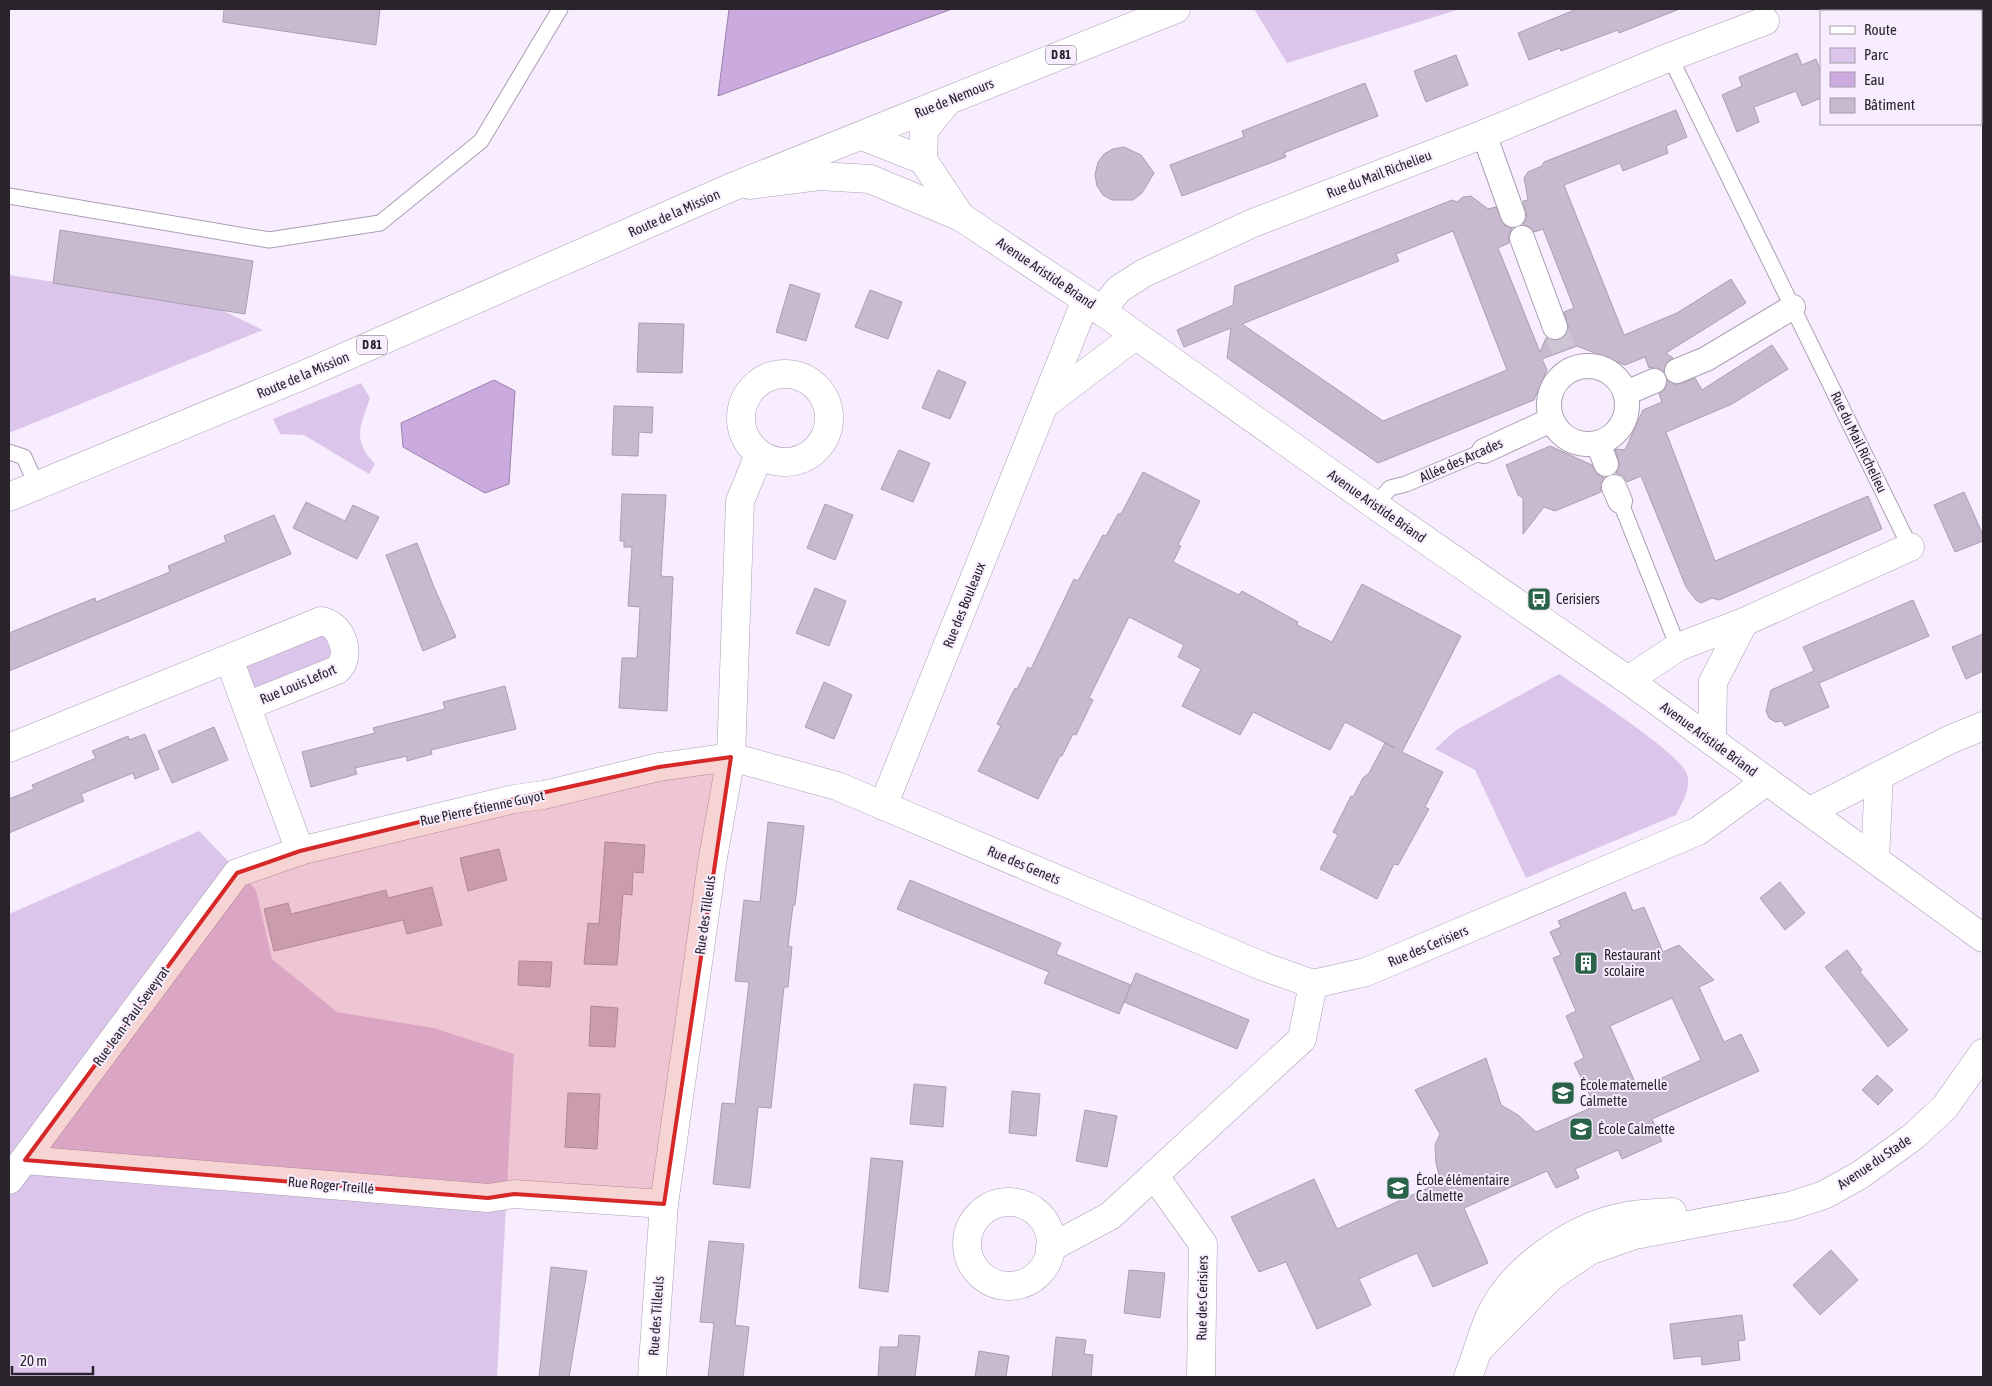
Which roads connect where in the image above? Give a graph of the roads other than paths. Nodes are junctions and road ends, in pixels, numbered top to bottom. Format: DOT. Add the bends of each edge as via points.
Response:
graph roads {
  1 [pos="560,9"];
  2 [pos="1176,9"];
  3 [pos="1765,21"];
  4 [pos="1670,57"];
  5 [pos="947,102"];
  6 [pos="1484,134"];
  7 [pos="862,136"];
  8 [pos="923,160"];
  9 [pos="870,180"];
  10 [pos="732,187"];
  11 [pos="9,196"];
  12 [pos="1513,215"];
  13 [pos="961,218"];
  14 [pos="1522,238"];
  15 [pos="1093,306"];
  16 [pos="1793,307"];
  17 [pos="1555,327"];
  18 [pos="1135,336"];
  19 [pos="1677,371"];
  20 [pos="1654,381"];
  21 [pos="1626,393"];
  22 [pos="1045,404"];
  23 [pos="1552,420"];
  24 [pos="1484,451"];
  25 [pos="9,452"];
  26 [pos="759,454"];
  27 [pos="37,486"];
  28 [pos="1617,494"];
  29 [pos="9,497"];
  30 [pos="1375,505"];
  31 [pos="1910,547"];
  32 [pos="1744,622"];
  33 [pos="1678,647"];
  34 [pos="229,660"];
  35 [pos="1628,680"];
  36 [pos="247,706"];
  37 [pos="1983,726"];
  38 [pos="1712,741"];
  39 [pos="9,748"];
  40 [pos="731,757"];
  41 [pos="1879,776"];
  42 [pos="1767,781"];
  43 [pos="882,806"];
  44 [pos="1810,811"];
  45 [pos="300,851"];
  46 [pos="1876,859"];
  47 [pos="237,873"];
  48 [pos="1983,938"];
  49 [pos="1313,984"];
  50 [pos="1983,1053"];
  51 [pos="17,1170"];
  52 [pos="1154,1175"];
  53 [pos="664,1204"];
  54 [pos="1050,1248"];
  55 [pos="652,1377"];
  56 [pos="1201,1377"];
  57 [pos="1468,1377"];
  1 -- 11 [label="lane" via="481,141 380,223 269,240"];
  2 -- 5 [label="street, Rue de Nemours / D 81"];
  3 -- 4 [label="street, Rue du Mail Richelieu"];
  4 -- 6 [label="street, Rue du Mail Richelieu"];
  4 -- 16 [label="lane, Rue du Mail Richelieu"];
  5 -- 7 [label="street, Rue de Nemours / D 81"];
  5 -- 8 [label="street" via="924,130"];
  6 -- 12 [label="street"];
  6 -- 15 [label="street, Rue du Mail Richelieu" via="1253,223 1144,273"];
  7 -- 8 [label="street"];
  7 -- 9 [label="street"];
  7 -- 10 [label="street, Rue de Nemours / D 81"];
  8 -- 13 [label="street"];
  9 -- 10 [label="street, Avenue Aristide Briand" via="820,176"];
  9 -- 13 [label="street, Avenue Aristide Briand"];
  10 -- 27 [label="street, Route de la Mission / D 81" via="299,377"];
  13 -- 15 [label="street, Avenue Aristide Briand"];
  14 -- 17 [label="street"];
  15 -- 18 [label="street, Avenue Aristide Briand"];
  15 -- 22 [label="street, Rue des Bouleaux"];
  16 -- 19 [label="street" via="1706,359"];
  16 -- 31 [label="lane, Rue du Mail Richelieu"];
  18 -- 22 [label="street"];
  18 -- 30 [label="street, Avenue Aristide Briand"];
  20 -- 21 [label="street"];
  21 -- 23 [label="street" via="1626,418 1602,454 1587,444 1566,437"];
  21 -- 23 [label="street" via="1620,381 1604,368 1568,360 1551,391 1548,408"];
  22 -- 43 [label="street, Rue des Bouleaux"];
  23 -- 24 [label="street, Allée des Arcades"];
  24 -- 30 [label="lane, Allée des Arcades" via="1390,488"];
  25 -- 27 [label="lane" via="24,457"];
  26 -- 40 [label="street, Rue des Tilleuls" via="740,501"];
  27 -- 29 [label="street, Route de la Mission / D 81"];
  28 -- 33 [label="lane"];
  30 -- 35 [label="street, Avenue Aristide Briand"];
  31 -- 32 [label="street, Rue du Mail Richelieu"];
  32 -- 33 [label="street, Rue du Mail Richelieu"];
  32 -- 38 [label="street" via="1713,682"];
  33 -- 35 [label="street, Rue du Mail Richelieu"];
  34 -- 36 [label="street, Rue Louis Lefort"];
  34 -- 36 [label="street, Rue Louis Lefort" via="321,621 329,622 338,630 347,654 344,664 337,670"];
  34 -- 39 [label="street, Rue Louis Lefort"];
  35 -- 38 [label="street, Avenue Aristide Briand"];
  36 -- 45 [label="street, Rue Louis Lefort"];
  37 -- 41 [label="street" via="1948,740"];
  38 -- 42 [label="street, Avenue Aristide Briand"];
  40 -- 43 [label="street, Rue des Genets" via="837,786"];
  40 -- 45 [label="street, Rue Pierre Étienne Guyot" via="659,767"];
  40 -- 53 [label="street, Rue des Tilleuls" via="711,873"];
  41 -- 44 [label="street"];
  41 -- 46 [label="street"];
  42 -- 44 [label="street, Avenue Aristide Briand"];
  42 -- 49 [label="street, Rue des Cerisiers" via="1698,831 1366,972"];
  43 -- 49 [label="street, Rue des Genets" via="1253,962"];
  44 -- 46 [label="street, Avenue Aristide Briand"];
  45 -- 47 [label="street, Rue Pierre Étienne Guyot"];
  46 -- 48 [label="street, Avenue Aristide Briand"];
  47 -- 51 [label="street, Rue Jean-Paul Seveyrat"];
  49 -- 52 [label="street" via="1302,1039"];
  50 -- 57 [label="street, Avenue du Stade" via="1945,1107 1914,1136 1860,1175 1824,1195 1790,1206 1635,1235 1590,1250 1552,1276 1524,1301 1478,1350"];
  51 -- 53 [label="street, Rue Roger Treillé" via="488,1198 514,1194"];
  52 -- 54 [label="street" via="1110,1216"];
  52 -- 56 [label="street, Rue des Cerisiers" via="1203,1244"];
  53 -- 55 [label="street, Rue des Tilleuls"];
}
